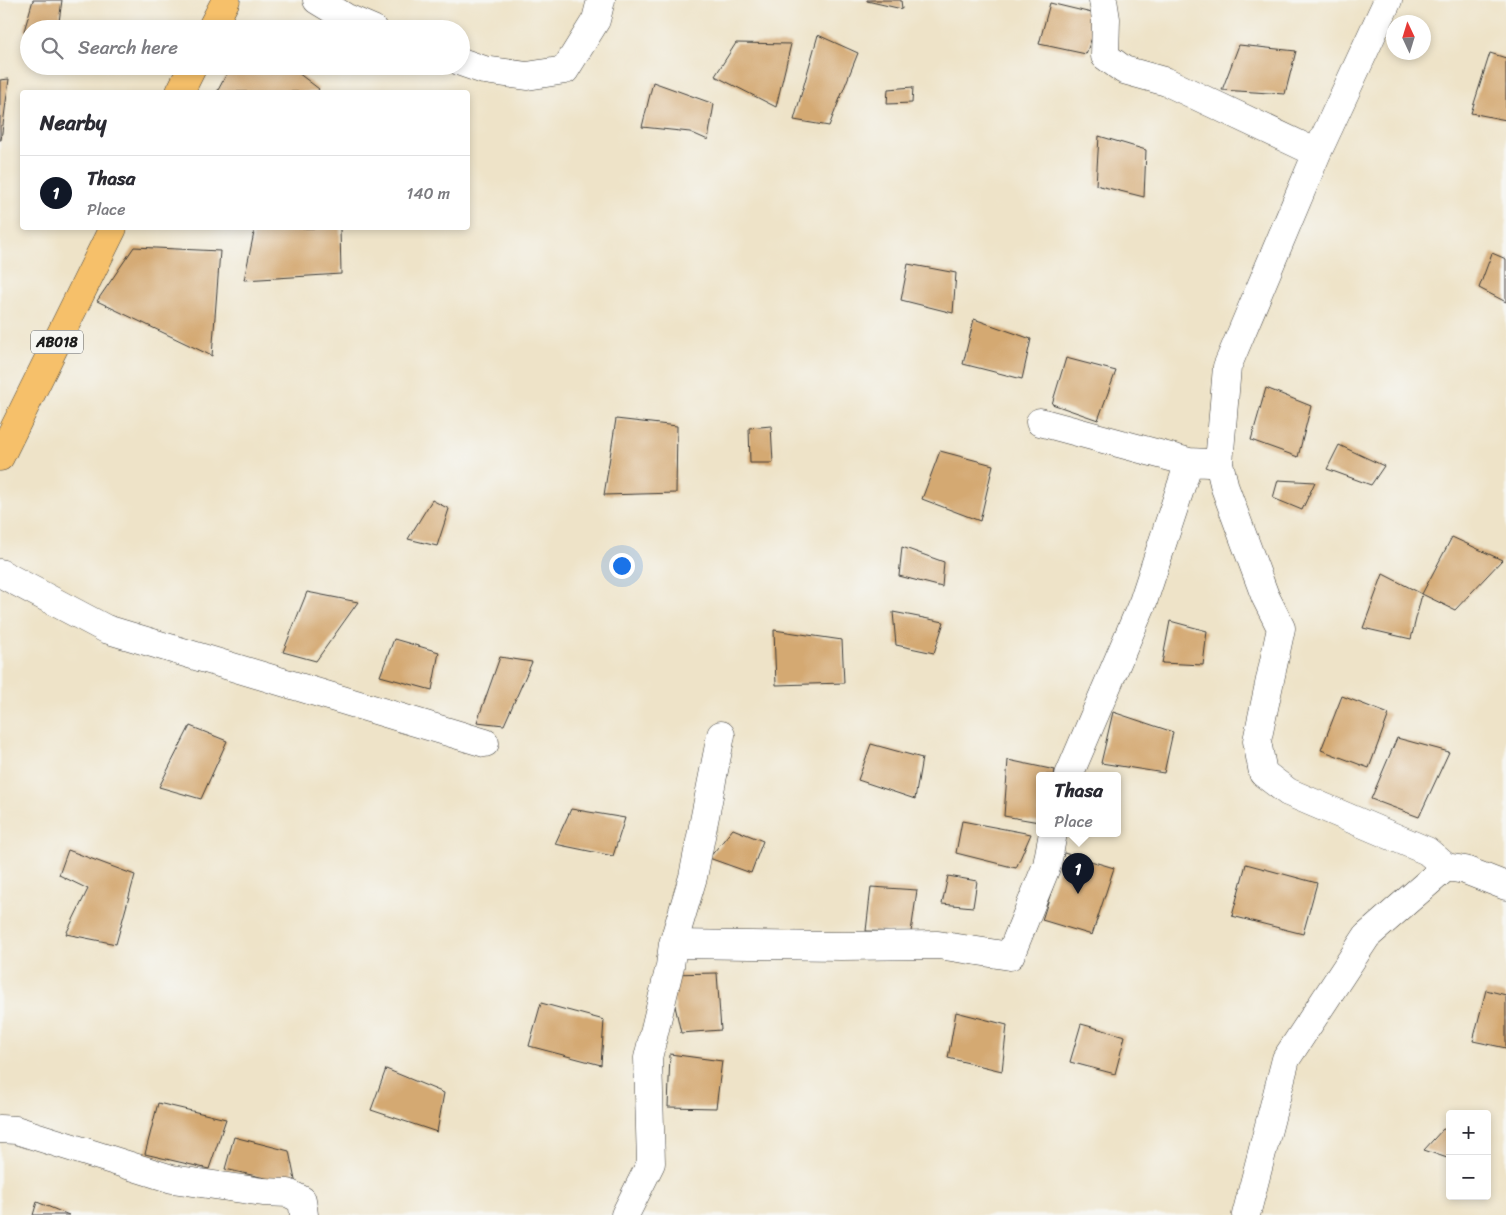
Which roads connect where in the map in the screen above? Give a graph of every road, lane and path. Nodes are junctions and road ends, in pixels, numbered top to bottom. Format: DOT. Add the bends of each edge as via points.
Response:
graph roads {
  1 [pos="226,0"];
  2 [pos="316,0"];
  3 [pos="601,0"];
  4 [pos="1103,0"];
  5 [pos="1388,0"];
  6 [pos="216,20"];
  7 [pos="352,20"];
  8 [pos="470,65"];
  9 [pos="188,75"];
  10 [pos="181,90"];
  11 [pos="1317,153"];
  12 [pos="112,230"];
  13 [pos="1040,422"];
  14 [pos="0,457"];
  15 [pos="1189,462"];
  16 [pos="1219,463"];
  17 [pos="0,573"];
  18 [pos="721,735"];
  19 [pos="485,743"];
  20 [pos="1070,772"];
  21 [pos="1052,837"];
  22 [pos="1446,867"];
  23 [pos="1506,886"];
  24 [pos="673,944"];
  25 [pos="0,1128"];
  26 [pos="304,1215"];
  27 [pos="625,1215"];
  28 [pos="1246,1215"];
  1 -- 6 [label="main road"];
  2 -- 7 [label="street"];
  3 -- 8 [label="street" via="596,20 565,70 527,76"];
  4 -- 11 [label="street" via="1105,56 1124,70 1167,82"];
  5 -- 11 [label="street"];
  9 -- 10 [label="main road"];
  11 -- 16 [label="street" via="1227,367"];
  12 -- 14 [label="main road, AB018"];
  13 -- 15 [label="street"];
  15 -- 16 [label="street"];
  15 -- 20 [label="street" via="1142,602"];
  16 -- 22 [label="street" via="1225,488 1265,596 1281,628 1257,741 1263,773 1288,792 1427,851"];
  17 -- 19 [label="street" via="106,629"];
  18 -- 24 [label="street" via="693,877"];
  21 -- 24 [label="street" via="1047,865 1010,956 938,945"];
  22 -- 23 [label="street" via="1465,870"];
  22 -- 28 [label="street" via="1367,936 1286,1059"];
  24 -- 27 [label="street" via="648,1058 651,1163"];
  25 -- 26 [label="street" via="16,1130 172,1179 288,1193 302,1200"];
}
